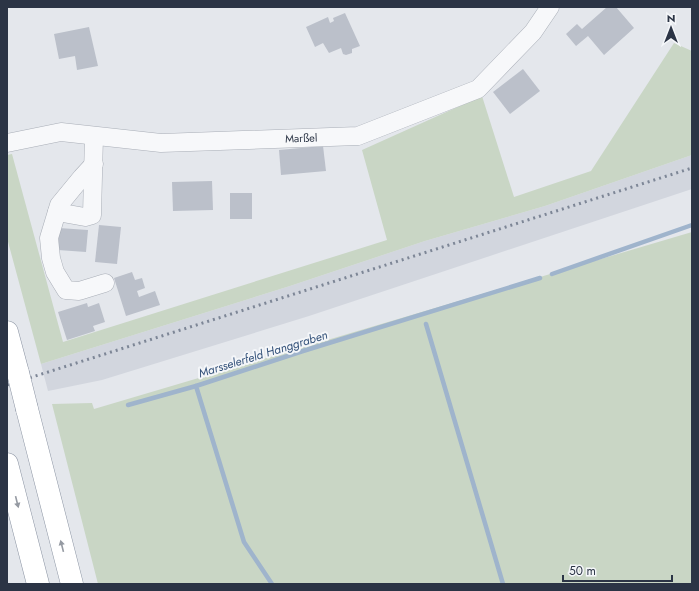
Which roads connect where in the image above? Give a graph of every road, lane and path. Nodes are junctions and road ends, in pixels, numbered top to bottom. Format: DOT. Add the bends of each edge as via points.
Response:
graph roads {
  1 [pos="550,7"];
  2 [pos="94,136"];
  3 [pos="7,143"];
  4 [pos="94,164"];
  5 [pos="57,212"];
  6 [pos="105,283"];
  7 [pos="7,332"];
  8 [pos="7,464"];
  9 [pos="38,584"];
  10 [pos="72,584"];
  1 -- 2 [label="street, Marßel" via="532,32 478,89 358,136 161,143"];
  2 -- 3 [label="street, Marßel" via="61,132"];
  2 -- 4 [label="street"];
  4 -- 5 [label="street" via="59,205"];
  4 -- 5 [label="street" via="92,216"];
  5 -- 6 [label="street" via="49,238 51,258 55,272 66,290 79,291"];
  10 -- 7 [label="highway, one-way, bridge"];
  8 -- 9 [label="highway, one-way"];
}
